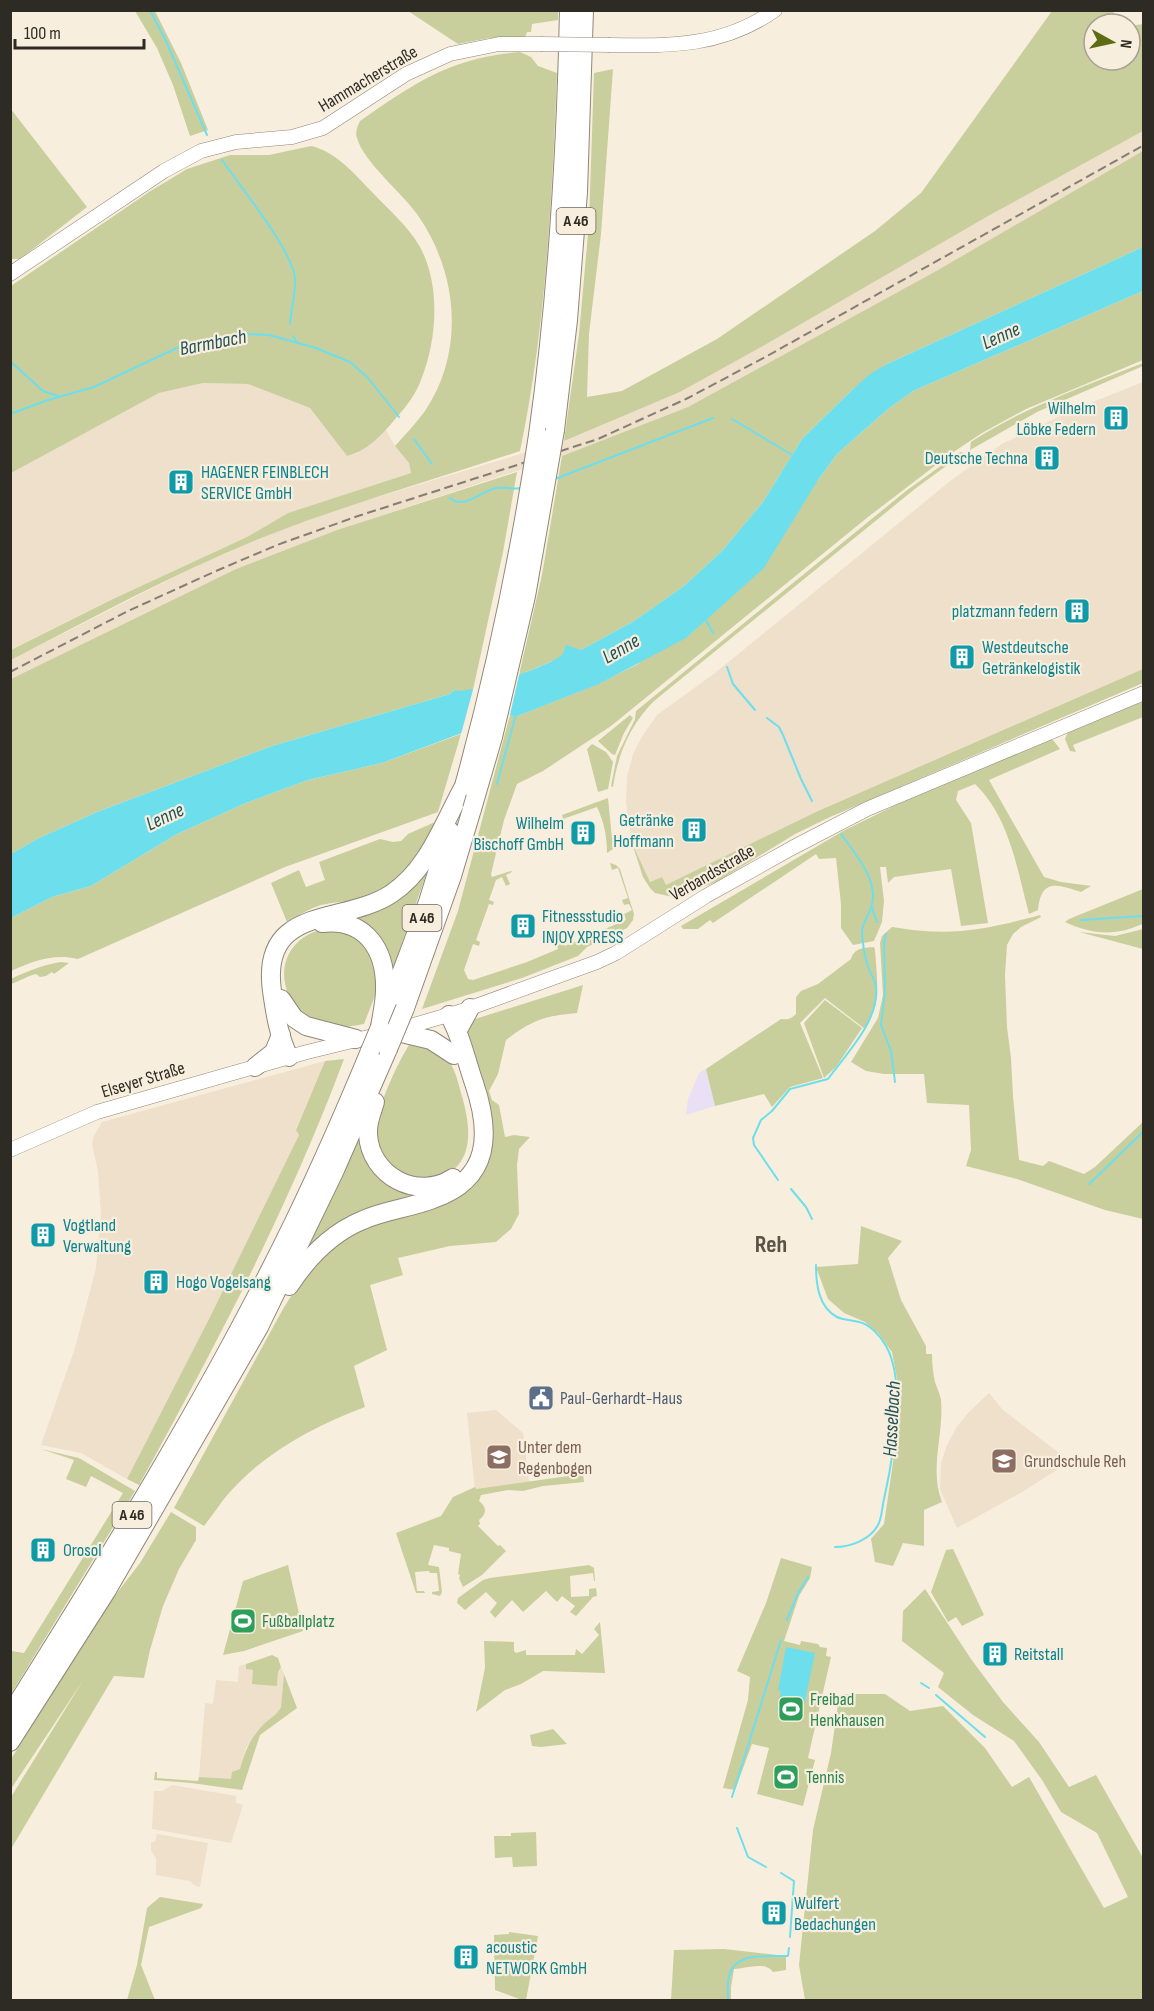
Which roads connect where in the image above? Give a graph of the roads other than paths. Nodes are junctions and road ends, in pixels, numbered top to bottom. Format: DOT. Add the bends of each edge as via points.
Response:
graph roads {
  1 [pos="569,10"];
  2 [pos="584,10"];
  3 [pos="775,10"];
  4 [pos="10,274"];
  5 [pos="547,432"];
  6 [pos="1143,693"];
  7 [pos="458,814"];
  8 [pos="281,999"];
  9 [pos="470,1008"];
  10 [pos="385,1021"];
  11 [pos="453,1022"];
  12 [pos="281,1035"];
  13 [pos="356,1039"];
  14 [pos="379,1050"];
  15 [pos="454,1055"];
  16 [pos="289,1057"];
  17 [pos="255,1067"];
  18 [pos="10,1150"];
  19 [pos="259,1327"];
  20 [pos="10,1715"];
  21 [pos="10,1742"];
  1 -- 5 [label="highway, A 46" via="562,202"];
  2 -- 5 [label="highway, A 46" via="578,192 568,320"];
  3 -- 4 [label="main road, Hammacherstraße, bridge" via="746,27 703,42 499,44 450,54 406,74 323,128 292,137 236,142 201,151 164,171"];
  5 -- 7 [label="highway, A 46, bridge"];
  5 -- 7 [label="highway, A 46, bridge" via="526,596 493,737"];
  6 -- 9 [label="main road, Verbandsstraße" via="867,809 700,900 597,962"];
  7 -- 10 [label="highway, A 46"];
  7 -- 12 [label="highway" via="414,874 391,894 369,905 305,922 283,939 273,957 270,975"];
  7 -- 14 [label="highway, A 46, bridge" via="452,876 405,1008"];
  8 -- 10 [label="highway" via="277,971 287,945 309,927 331,922 344,924 368,937 377,949 383,964"];
  8 -- 13 [label="highway" via="294,1018 306,1026"];
  8 -- 16 [label="highway" via="292,1030"];
  9 -- 11 [label="highway"];
  10 -- 11 [label="main road"];
  10 -- 13 [label="main road"];
  10 -- 14 [label="highway, A 46, bridge"];
  10 -- 15 [label="highway" via="431,1040"];
  11 -- 15 [label="highway" via="447,1034"];
  11 -- 19 [label="highway" via="485,1129 476,1165 448,1192 361,1220 339,1232 299,1271"];
  12 -- 16 [label="highway"];
  12 -- 17 [label="highway" via="274,1052"];
  13 -- 16 [label="main road"];
  14 -- 15 [label="highway" via="368,1132 370,1144 388,1176 417,1187 445,1183 458,1175 473,1152 475,1123 464,1077"];
  14 -- 19 [label="highway, A 46" via="335,1170"];
  14 -- 20 [label="highway, A 46" via="193,1411"];
  16 -- 17 [label="main road, Elseyer Straße"];
  17 -- 18 [label="main road, Elseyer Straße" via="97,1112"];
  19 -- 21 [label="highway, A 46" via="107,1590"];
}
